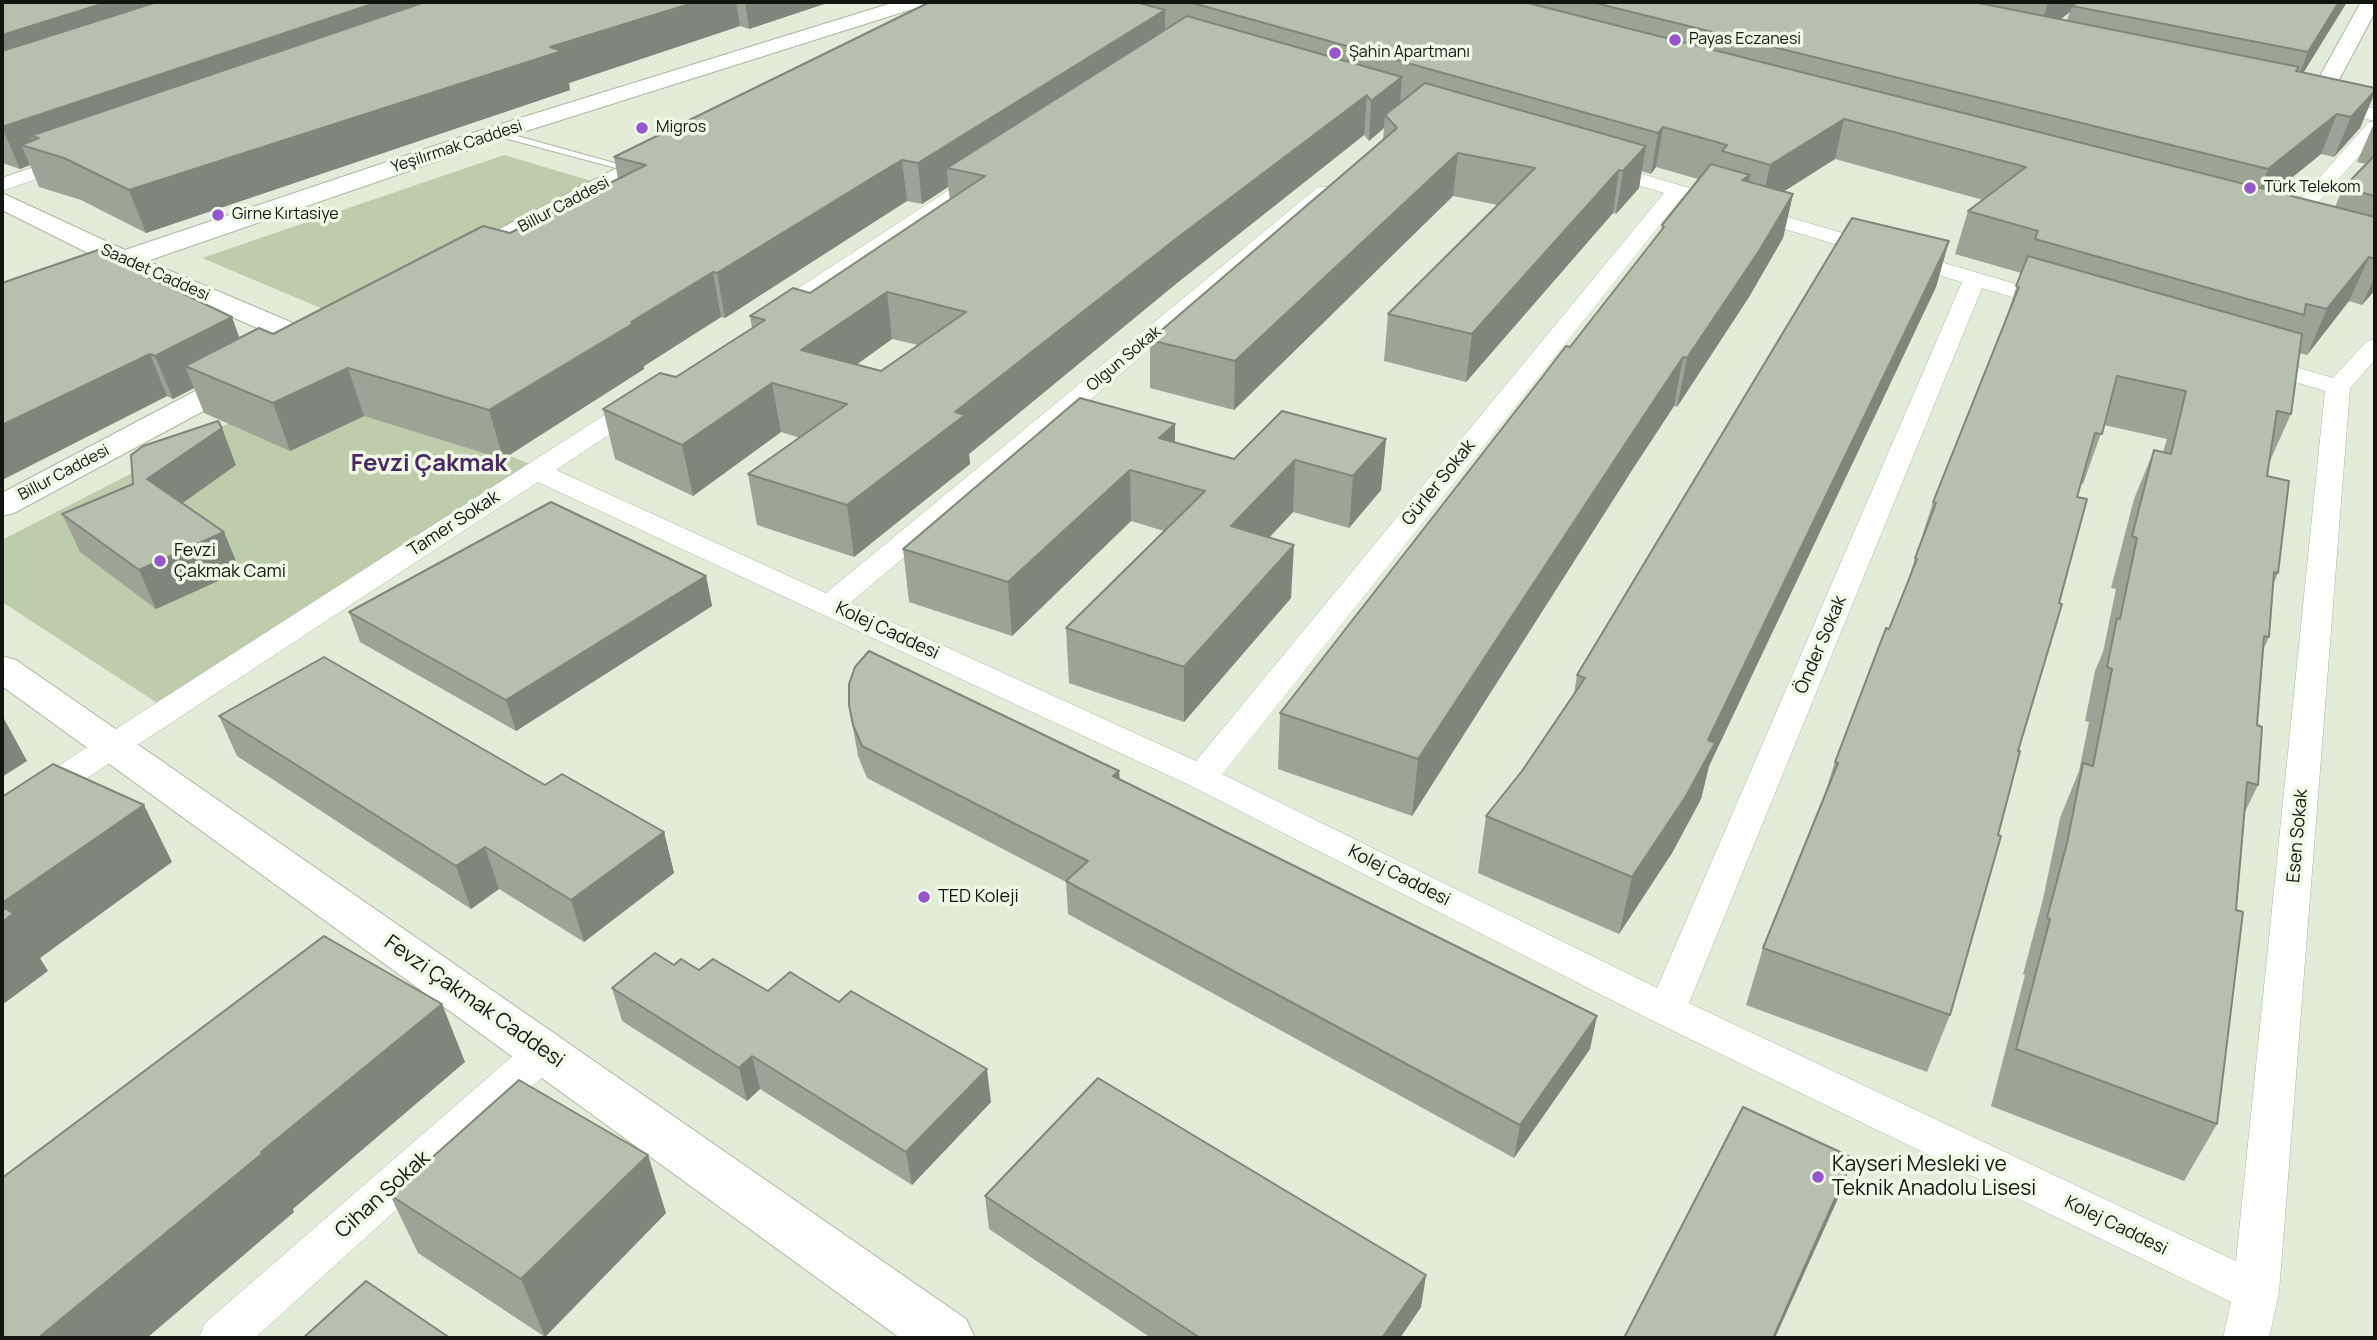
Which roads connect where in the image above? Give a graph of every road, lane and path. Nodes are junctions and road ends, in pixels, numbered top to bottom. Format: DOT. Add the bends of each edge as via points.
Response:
graph roads {
  1 [pos="915,2"];
  2 [pos="941,2"];
  3 [pos="2371,2"];
  4 [pos="857,47"];
  5 [pos="2310,101"];
  6 [pos="2375,115"];
  7 [pos="2375,127"];
  8 [pos="496,133"];
  9 [pos="690,137"];
  10 [pos="94,152"];
  11 [pos="1012,158"];
  12 [pos="1573,160"];
  13 [pos="631,169"];
  14 [pos="1342,176"];
  15 [pos="2,185"];
  16 [pos="1677,190"];
  17 [pos="2,200"];
  18 [pos="2267,219"];
  19 [pos="2306,227"];
  20 [pos="123,260"];
  21 [pos="446,268"];
  22 [pos="1974,279"];
  23 [pos="2,301"];
  24 [pos="2078,310"];
  25 [pos="336,327"];
  26 [pos="745,334"];
  27 [pos="2375,346"];
  28 [pos="2234,356"];
  29 [pos="264,366"];
  30 [pos="664,387"];
  31 [pos="2338,387"];
  32 [pos="537,471"];
  33 [pos="2,506"];
  34 [pos="831,604"];
  35 [pos="2,668"];
  36 [pos="113,745"];
  37 [pos="1201,777"];
  38 [pos="2,818"];
  39 [pos="1667,1010"];
  40 [pos="544,1052"];
  41 [pos="2256,1293"];
  42 [pos="222,1338"];
  43 [pos="946,1338"];
  44 [pos="2246,1338"];
  1 -- 8 [label="street, Yeşilırmak Caddesi"];
  2 -- 4 [label="street"];
  3 -- 5 [label="street"];
  5 -- 6 [label="street"];
  7 -- 19 [label="street"];
  8 -- 13 [label="lane"];
  8 -- 20 [label="street, Yeşilırmak Caddesi"];
  9 -- 13 [label="street, Billur Caddesi"];
  10 -- 15 [label="street"];
  11 -- 26 [label="street"];
  12 -- 16 [label="street"];
  13 -- 21 [label="street, Billur Caddesi"];
  14 -- 34 [label="street, Olgun Sokak"];
  16 -- 22 [label="street"];
  16 -- 37 [label="street, Gürler Sokak"];
  17 -- 20 [label="street, Saadet Caddesi"];
  18 -- 19 [label="street"];
  20 -- 23 [label="street, Yeşilırmak Caddesi"];
  20 -- 25 [label="street, Saadet Caddesi" via="299,347"];
  22 -- 24 [label="street"];
  22 -- 39 [label="street, Önder Sokak"];
  27 -- 31 [label="street"];
  28 -- 31 [label="street"];
  29 -- 33 [label="street, Billur Caddesi"];
  30 -- 32 [label="street, Tamer Sokak"];
  31 -- 41 [label="street, Esen Sokak"];
  32 -- 34 [label="street, Kolej Caddesi"];
  32 -- 36 [label="street, Tamer Sokak"];
  34 -- 37 [label="street, Kolej Caddesi"];
  35 -- 36 [label="street, Fevzi Çakmak Caddesi"];
  36 -- 38 [label="street, Tamer Sokak"];
  36 -- 40 [label="street, Fevzi Çakmak Caddesi"];
  37 -- 39 [label="street, Kolej Caddesi"];
  39 -- 41 [label="street, Kolej Caddesi"];
  40 -- 42 [label="street, Cihan Sokak"];
  40 -- 43 [label="street, Fevzi Çakmak Caddesi"];
  41 -- 44 [label="street, Esen Sokak"];
}
